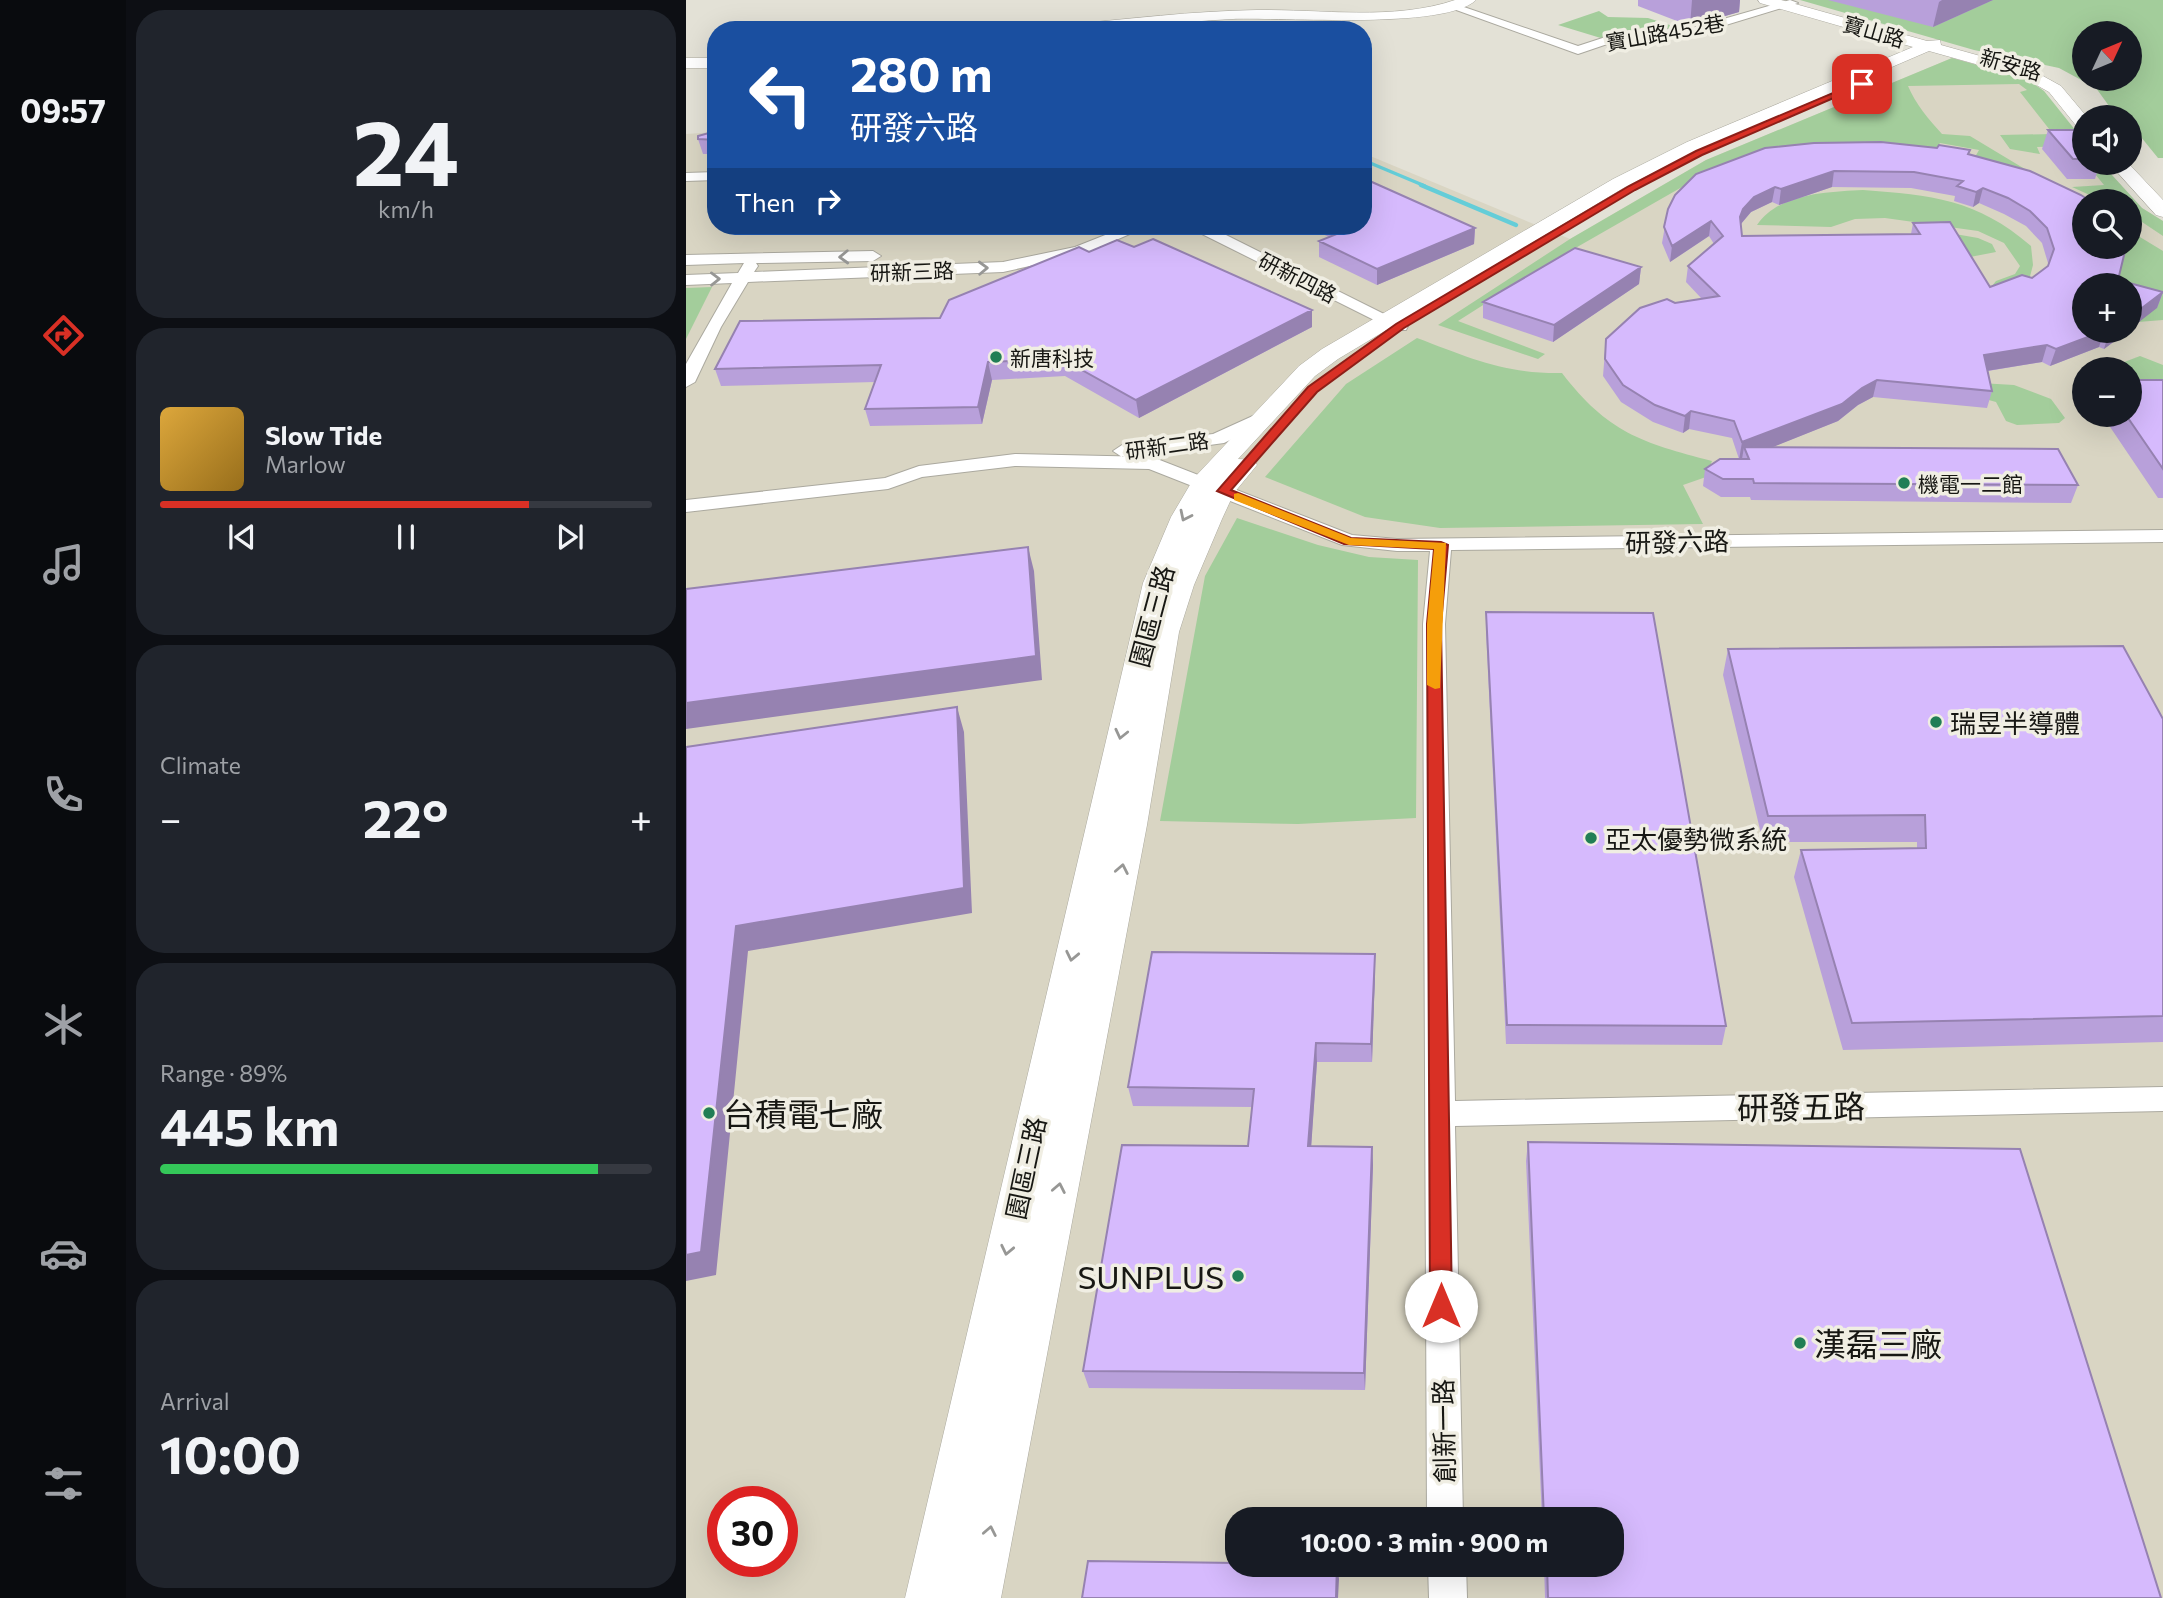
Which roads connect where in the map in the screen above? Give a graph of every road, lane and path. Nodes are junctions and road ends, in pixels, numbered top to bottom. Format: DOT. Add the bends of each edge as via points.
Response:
graph roads {
  1 [pos="1481,0"];
  2 [pos="1765,0"];
  3 [pos="1785,3"];
  4 [pos="1461,5"];
  5 [pos="1160,21"];
  6 [pos="1208,21"];
  7 [pos="1939,46"];
  8 [pos="686,58"];
  9 [pos="707,60"];
  10 [pos="707,62"];
  11 [pos="686,63"];
  12 [pos="2087,105"];
  13 [pos="2072,109"];
  14 [pos="2142,166"];
  15 [pos="2129,175"];
  16 [pos="707,176"];
  17 [pos="686,177"];
  18 [pos="2163,190"];
  19 [pos="2163,211"];
  20 [pos="1104,235"];
  21 [pos="1117,235"];
  22 [pos="1214,235"];
  23 [pos="1007,250"];
  24 [pos="895,255"];
  25 [pos="686,260"];
  26 [pos="753,260"];
  27 [pos="743,278"];
  28 [pos="686,280"];
  29 [pos="1393,323"];
  30 [pos="686,382"];
  31 [pos="1266,415"];
  32 [pos="1064,460"];
  33 [pos="1213,487"];
  34 [pos="686,506"];
  35 [pos="2160,540"];
  36 [pos="1441,545"];
  37 [pos="2163,1099"];
  38 [pos="1439,1114"];
  39 [pos="1445,1507"];
  40 [pos="1447,1577"];
  41 [pos="929,1598"];
  42 [pos="977,1598"];
  43 [pos="1448,1598"];
  1 -- 4 [label="street"];
  2 -- 3 [label="street, 寶山路"];
  3 -- 4 [label="street, 寶山路452巷" via="1693,31 1621,36 1578,50 1489,20"];
  3 -- 7 [label="street, 寶山路"];
  4 -- 5 [label="street" via="1404,13"];
  4 -- 6 [label="street" via="1401,17"];
  7 -- 12 [label="street, 新安路" via="2048,74 2072,88"];
  7 -- 13 [label="street, 新安路" via="2045,82"];
  7 -- 29 [label="street, 園區三路" via="1699,153"];
  8 -- 9 [label="street"];
  10 -- 11 [label="street"];
  14 -- 18 [label="street"];
  15 -- 19 [label="street"];
  16 -- 17 [label="street"];
  20 -- 23 [label="street, 研新三路"];
  27 -- 21 [label="street, 研新三路, one-way" via="1003,267 1055,258"];
  22 -- 29 [label="street, 研新四路"];
  24 -- 26 [label="street, 研新三路, one-way"];
  25 -- 26 [label="street, 研新三路"];
  26 -- 27 [label="street"];
  28 -- 27 [label="street, 研新三路, one-way"];
  27 -- 30 [label="street"];
  29 -- 31 [label="street, 園區三路" via="1330,354 1307,371"];
  29 -- 33 [label="street, 園區三路" via="1312,390"];
  31 -- 32 [label="street, 研新二路" via="1217,439"];
  31 -- 33 [label="street, 園區三路"];
  32 -- 33 [label="street, 研新二路" via="1152,463"];
  32 -- 34 [label="street, 研新二路" via="1021,473 928,485 888,483"];
  33 -- 36 [label="street, 研發六路" via="1349,541"];
  33 -- 41 [label="street, 園區三路, one-way" via="1184,517 1156,583"];
  42 -- 33 [label="street, 園區三路, one-way" via="1166,632"];
  35 -- 36 [label="street, 研發六路" via="1786,539"];
  36 -- 38 [label="street, 創新一路" via="1434,624"];
  37 -- 38 [label="street, 研發五路"];
  38 -- 39 [label="street, 創新一路"];
  40 -- 43 [label="street"];
}
